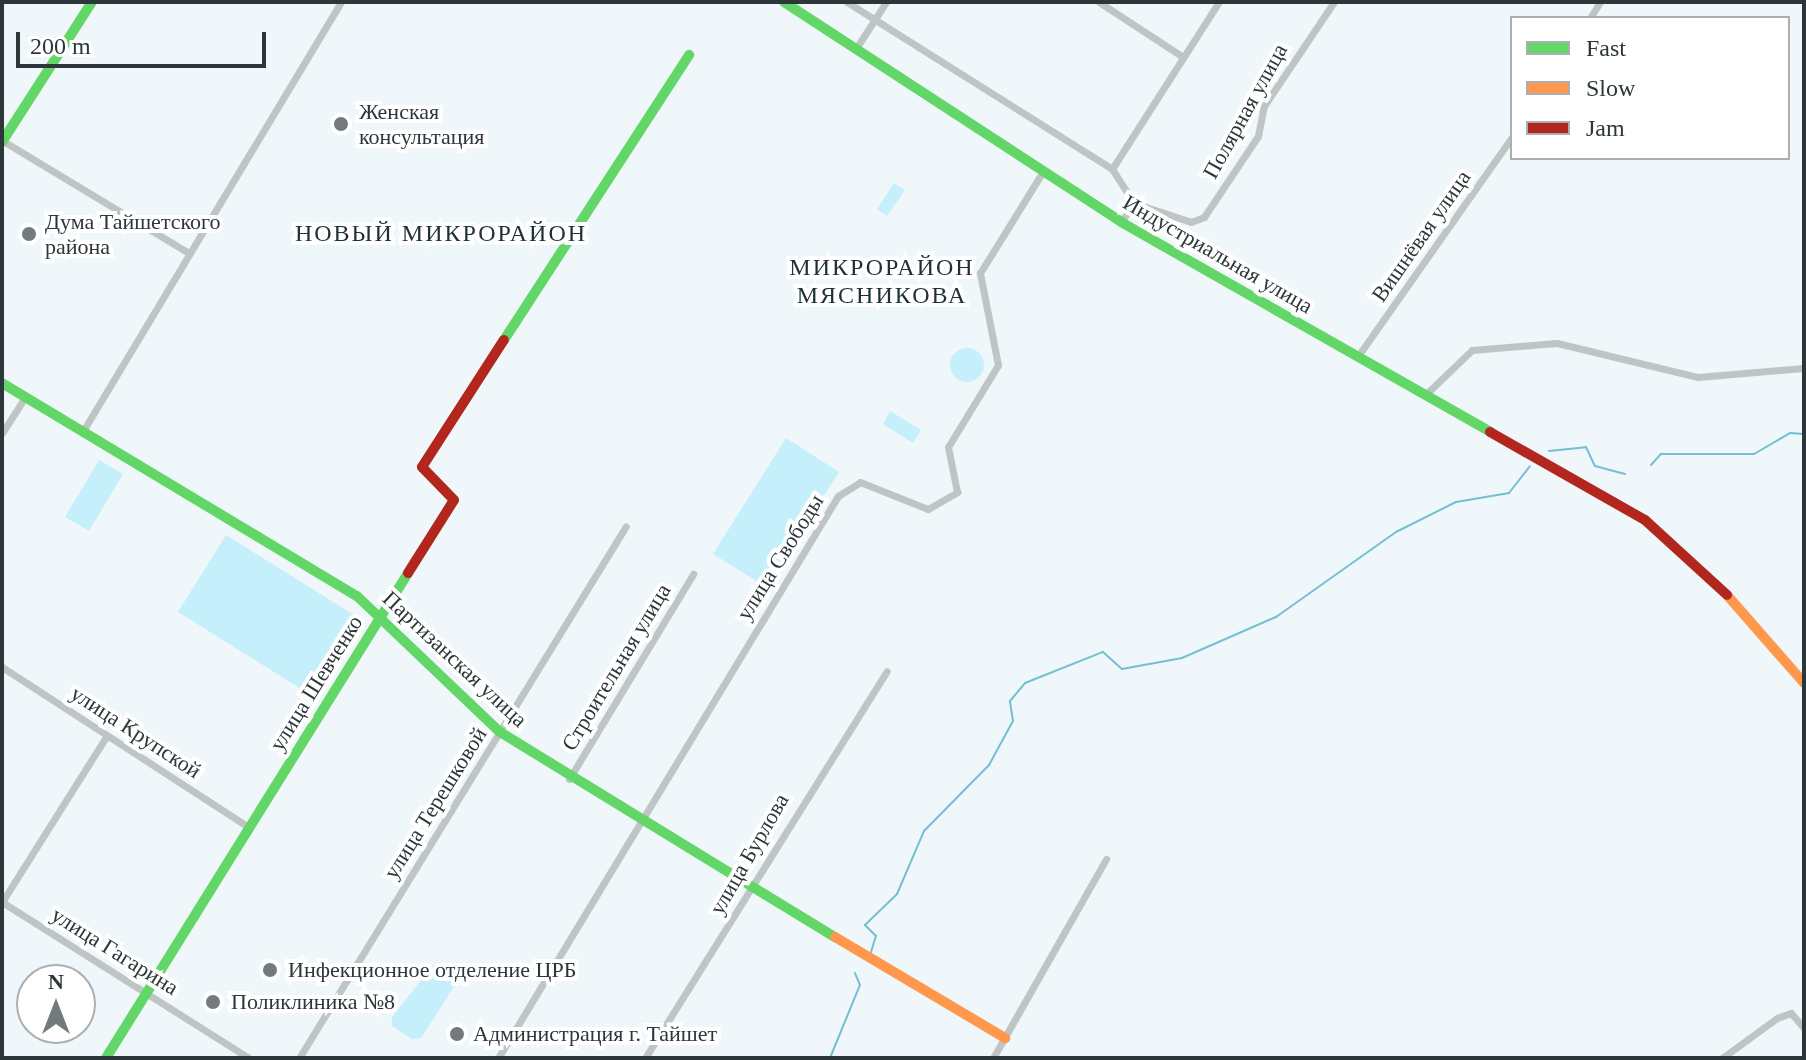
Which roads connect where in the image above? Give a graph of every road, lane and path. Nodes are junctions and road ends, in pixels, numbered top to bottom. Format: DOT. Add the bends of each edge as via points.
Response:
graph roads {
  1 [pos="92,2"];
  2 [pos="341,2"];
  3 [pos="784,2"];
  4 [pos="847,2"];
  5 [pos="886,2"];
  6 [pos="1099,2"];
  7 [pos="1219,2"];
  8 [pos="1334,2"];
  9 [pos="875,19"];
  10 [pos="855,50"];
  11 [pos="689,55"];
  12 [pos="1183,57"];
  13 [pos="1510,140"];
  14 [pos="2,142"];
  15 [pos="1112,169"];
  16 [pos="1042,173"];
  17 [pos="1134,203"];
  18 [pos="1121,222"];
  19 [pos="187,252"];
  20 [pos="1358,356"];
  21 [pos="1804,368"];
  22 [pos="2,383"];
  23 [pos="1425,395"];
  24 [pos="25,397"];
  25 [pos="83,431"];
  26 [pos="2,433"];
  27 [pos="626,526"];
  28 [pos="693,574"];
  29 [pos="381,615"];
  30 [pos="2,667"];
  31 [pos="887,671"];
  32 [pos="1804,683"];
  33 [pos="500,732"];
  34 [pos="107,735"];
  35 [pos="569,779"];
  36 [pos="637,822"];
  37 [pos="250,828"];
  38 [pos="1106,859"];
  39 [pos="750,892"];
  40 [pos="2,902"];
  41 [pos="146,992"];
  42 [pos="1804,1028"];
  43 [pos="1005,1038"];
  44 [pos="106,1058"];
  45 [pos="249,1058"];
  46 [pos="299,1058"];
  47 [pos="498,1058"];
  48 [pos="645,1058"];
  49 [pos="993,1058"];
  50 [pos="1722,1058"];
  1 -- 14 [label="street"];
  2 -- 19 [label="street"];
  3 -- 10 [label="street, Индустриальная улица"];
  4 -- 9 [label="street, Индустриальная улица"];
  5 -- 9 [label="street"];
  6 -- 12 [label="street"];
  7 -- 12 [label="street"];
  8 -- 17 [label="street, Полярная улица" via="1264,106 1258,136 1204,217 1191,222"];
  9 -- 10 [label="street"];
  9 -- 15 [label="street, Индустриальная улица"];
  10 -- 16 [label="street, Индустриальная улица"];
  11 -- 29 [label="street, улица Шевченко" via="422,467 454,500"];
  12 -- 15 [label="street"];
  13 -- 20 [label="street, Вишнёвая улица"];
  14 -- 19 [label="street"];
  15 -- 17 [label="street"];
  16 -- 18 [label="street, Индустриальная улица"];
  16 -- 36 [label="street, улица Свободы" via="980,273 998,365 948,447 957,492 928,509 860,482 838,496"];
  17 -- 18 [label="street"];
  18 -- 20 [label="street, Индустриальная улица"];
  19 -- 25 [label="street"];
  20 -- 23 [label="street, Индустриальная улица"];
  21 -- 23 [label="street" via="1698,377 1543,344 1472,350"];
  22 -- 24 [label="street, Партизанская улица"];
  23 -- 32 [label="street, Индустриальная улица" via="1645,520 1714,580"];
  24 -- 25 [label="street, Партизанская улица"];
  24 -- 26 [label="street"];
  25 -- 29 [label="street, Партизанская улица"];
  27 -- 33 [label="street, улица Терешковой"];
  28 -- 35 [label="street, Строительная улица"];
  29 -- 33 [label="street, Партизанская улица"];
  29 -- 37 [label="street, улица Шевченко"];
  30 -- 34 [label="street, улица Крупской"];
  31 -- 39 [label="street, улица Бурлова"];
  33 -- 35 [label="street, Партизанская улица"];
  33 -- 46 [label="street, улица Терешковой"];
  34 -- 37 [label="street, улица Крупской"];
  34 -- 40 [label="street"];
  35 -- 36 [label="street, Партизанская улица"];
  36 -- 39 [label="street, Партизанская улица"];
  36 -- 47 [label="street, улица Свободы"];
  37 -- 41 [label="street, улица Шевченко"];
  38 -- 43 [label="street"];
  39 -- 43 [label="street, Партизанская улица"];
  39 -- 48 [label="street, улица Бурлова"];
  40 -- 41 [label="street, улица Гагарина"];
  41 -- 44 [label="street, улица Шевченко"];
  41 -- 45 [label="street, улица Гагарина"];
  42 -- 50 [label="street" via="1791,1013"];
  43 -- 49 [label="street"];
}
